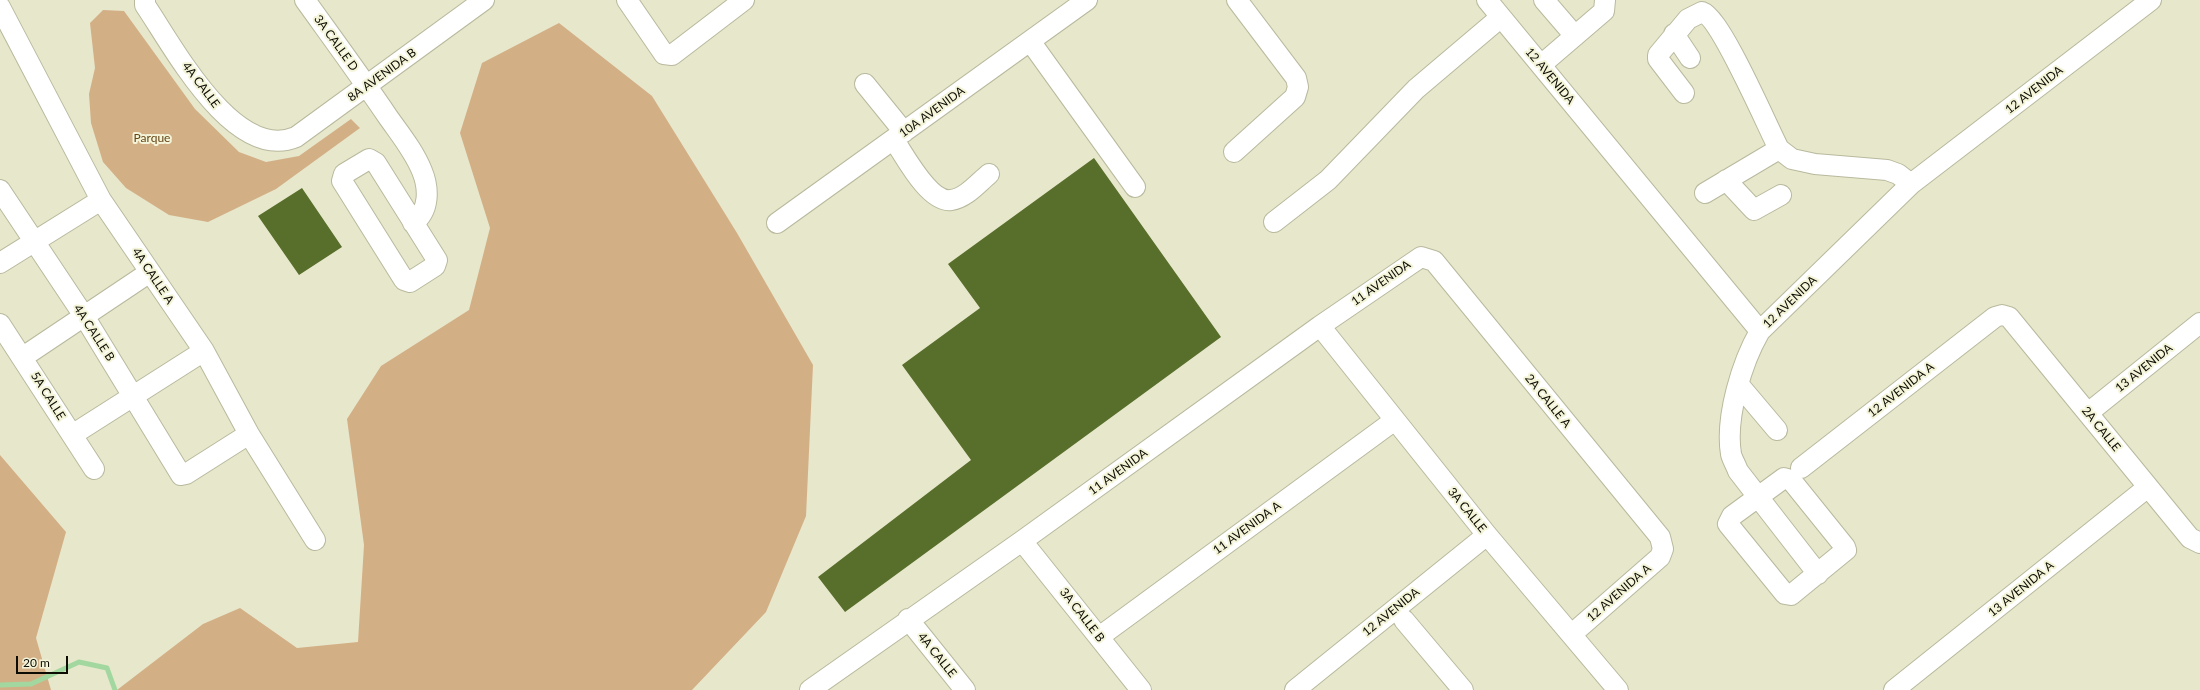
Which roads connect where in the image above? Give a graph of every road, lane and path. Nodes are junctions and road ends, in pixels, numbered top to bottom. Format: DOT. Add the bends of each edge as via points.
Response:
graph roads {
  1 [pos="305,0"];
  2 [pos="484,0"];
  3 [pos="627,0"];
  4 [pos="744,0"];
  5 [pos="1087,0"];
  6 [pos="1237,0"];
  7 [pos="1487,0"];
  8 [pos="1544,0"];
  9 [pos="1605,0"];
  10 [pos="2151,0"];
  11 [pos="145,2"];
  12 [pos="0,7"];
  13 [pos="460,7"];
  14 [pos="1501,17"];
  15 [pos="1674,34"];
  16 [pos="1575,36"];
  17 [pos="1030,41"];
  18 [pos="1690,58"];
  19 [pos="1541,65"];
  20 [pos="865,84"];
  21 [pos="367,86"];
  22 [pos="1684,93"];
  23 [pos="899,136"];
  24 [pos="276,142"];
  25 [pos="1779,149"];
  26 [pos="1234,152"];
  27 [pos="989,174"];
  28 [pos="1726,180"];
  29 [pos="1911,184"];
  30 [pos="1135,187"];
  31 [pos="0,190"];
  32 [pos="1705,193"];
  33 [pos="1781,195"];
  34 [pos="101,200"];
  35 [pos="1274,222"];
  36 [pos="413,223"];
  37 [pos="777,223"];
  38 [pos="34,241"];
  39 [pos="1426,257"];
  40 [pos="0,263"];
  41 [pos="150,272"];
  42 [pos="2002,315"];
  43 [pos="84,316"];
  44 [pos="2200,323"];
  45 [pos="0,324"];
  46 [pos="1320,326"];
  47 [pos="1760,331"];
  48 [pos="204,351"];
  49 [pos="23,357"];
  50 [pos="1739,385"];
  51 [pos="133,394"];
  52 [pos="2088,412"];
  53 [pos="1395,420"];
  54 [pos="1777,430"];
  55 [pos="249,434"];
  56 [pos="72,435"];
  57 [pos="1801,468"];
  58 [pos="94,469"];
  59 [pos="2148,487"];
  60 [pos="1758,498"];
  61 [pos="1487,535"];
  62 [pos="315,540"];
  63 [pos="1022,541"];
  64 [pos="2200,543"];
  65 [pos="1663,549"];
  66 [pos="1818,574"];
  67 [pos="908,619"];
  68 [pos="1404,620"];
  69 [pos="1572,634"];
  70 [pos="1099,636"];
  71 [pos="810,690"];
  72 [pos="965,690"];
  73 [pos="1141,690"];
  74 [pos="1295,690"];
  75 [pos="1463,690"];
  76 [pos="1618,690"];
  77 [pos="1894,690"];
  1 -- 21 [label="street, 3A CALLE D"];
  2 -- 13 [label="street, 8A AVENIDA B"];
  3 -- 4 [label="street" via="664,54 672,55"];
  5 -- 17 [label="street, 10A AVENIDA"];
  6 -- 26 [label="street" via="1296,78 1298,87 1295,97"];
  7 -- 14 [label="street, 12 AVENIDA"];
  8 -- 16 [label="street"];
  9 -- 16 [label="street" via="1604,10"];
  10 -- 29 [label="street, 12 AVENIDA"];
  11 -- 24 [label="street, 4A CALLE" via="215,106 242,130"];
  12 -- 34 [label="street, 4A CALLE A"];
  13 -- 21 [label="street, 8A AVENIDA B"];
  14 -- 19 [label="street, 12 AVENIDA"];
  14 -- 35 [label="street" via="1416,89 1328,180"];
  15 -- 18 [label="street"];
  15 -- 22 [label="street" via="1661,48 1658,59"];
  15 -- 25 [label="street" via="1697,13 1702,12 1711,17 1738,63"];
  16 -- 19 [label="street"];
  17 -- 23 [label="street, 10A AVENIDA"];
  17 -- 30 [label="street"];
  19 -- 47 [label="street, 12 AVENIDA"];
  20 -- 23 [label="street"];
  21 -- 24 [label="street, 8A AVENIDA B" via="296,137"];
  21 -- 36 [label="street, 3A CALLE D" via="417,160 422,172 426,185 426,205 422,216"];
  23 -- 27 [label="street" via="916,173 938,198 951,200 965,195"];
  23 -- 37 [label="street, 10A AVENIDA"];
  25 -- 28 [label="street"];
  25 -- 29 [label="street" via="1792,159 1815,164 1887,170 1898,174"];
  28 -- 32 [label="street"];
  28 -- 33 [label="street" via="1754,210"];
  29 -- 47 [label="street, 12 AVENIDA"];
  31 -- 38 [label="street, 4A CALLE B"];
  34 -- 38 [label="street"];
  34 -- 41 [label="street, 4A CALLE A"];
  36 -- 36 [label="street" via="374,160 366,161 343,175 343,184 407,282 435,266 437,262"];
  38 -- 40 [label="street"];
  38 -- 43 [label="street, 4A CALLE B"];
  39 -- 46 [label="street, 11 AVENIDA" via="1416,259"];
  39 -- 65 [label="street, 2A CALLE A" via="1434,261 1660,537"];
  41 -- 43 [label="street"];
  41 -- 48 [label="street, 4A CALLE A"];
  42 -- 52 [label="street, 2A CALLE" via="2009,317"];
  42 -- 57 [label="street, 12 AVENIDA A" via="1995,317"];
  43 -- 49 [label="street"];
  43 -- 51 [label="street, 4A CALLE B"];
  44 -- 52 [label="street, 13 AVENIDA"];
  45 -- 49 [label="street, 5A CALLE"];
  46 -- 53 [label="street, 3A CALLE"];
  46 -- 63 [label="street, 11 AVENIDA"];
  47 -- 50 [label="street" via="1747,356"];
  48 -- 51 [label="street"];
  48 -- 55 [label="street, 4A CALLE A"];
  49 -- 56 [label="street, 5A CALLE"];
  50 -- 54 [label="street"];
  50 -- 60 [label="street" via="1731,424 1731,455 1738,471"];
  51 -- 55 [label="street, 4A CALLE B" via="181,475"];
  51 -- 56 [label="street"];
  52 -- 59 [label="street, 2A CALLE"];
  53 -- 61 [label="street, 3A CALLE"];
  53 -- 70 [label="street, 11 AVENIDA A"];
  55 -- 62 [label="street, 4A CALLE A"];
  56 -- 58 [label="street, 5A CALLE"];
  59 -- 64 [label="street, 2A CALLE" via="2190,538"];
  59 -- 77 [label="street, 13 AVENIDA A"];
  60 -- 66 [label="street"];
  60 -- 66 [label="street" via="1784,478 1788,478 1845,547 1844,554"];
  60 -- 66 [label="street" via="1732,516 1728,524 1785,594 1792,595"];
  61 -- 69 [label="street, 3A CALLE"];
  61 -- 74 [label="street, 12 AVENIDA"];
  63 -- 67 [label="street, 11 AVENIDA"];
  63 -- 70 [label="street, 3A CALLE B"];
  65 -- 69 [label="street, 12 AVENIDA A" via="1660,558"];
  67 -- 71 [label="street, 11 AVENIDA"];
  67 -- 72 [label="street, 4A CALLE"];
  68 -- 75 [label="street"];
  69 -- 76 [label="street, 3A CALLE"];
  70 -- 73 [label="street, 3A CALLE B"];
}
